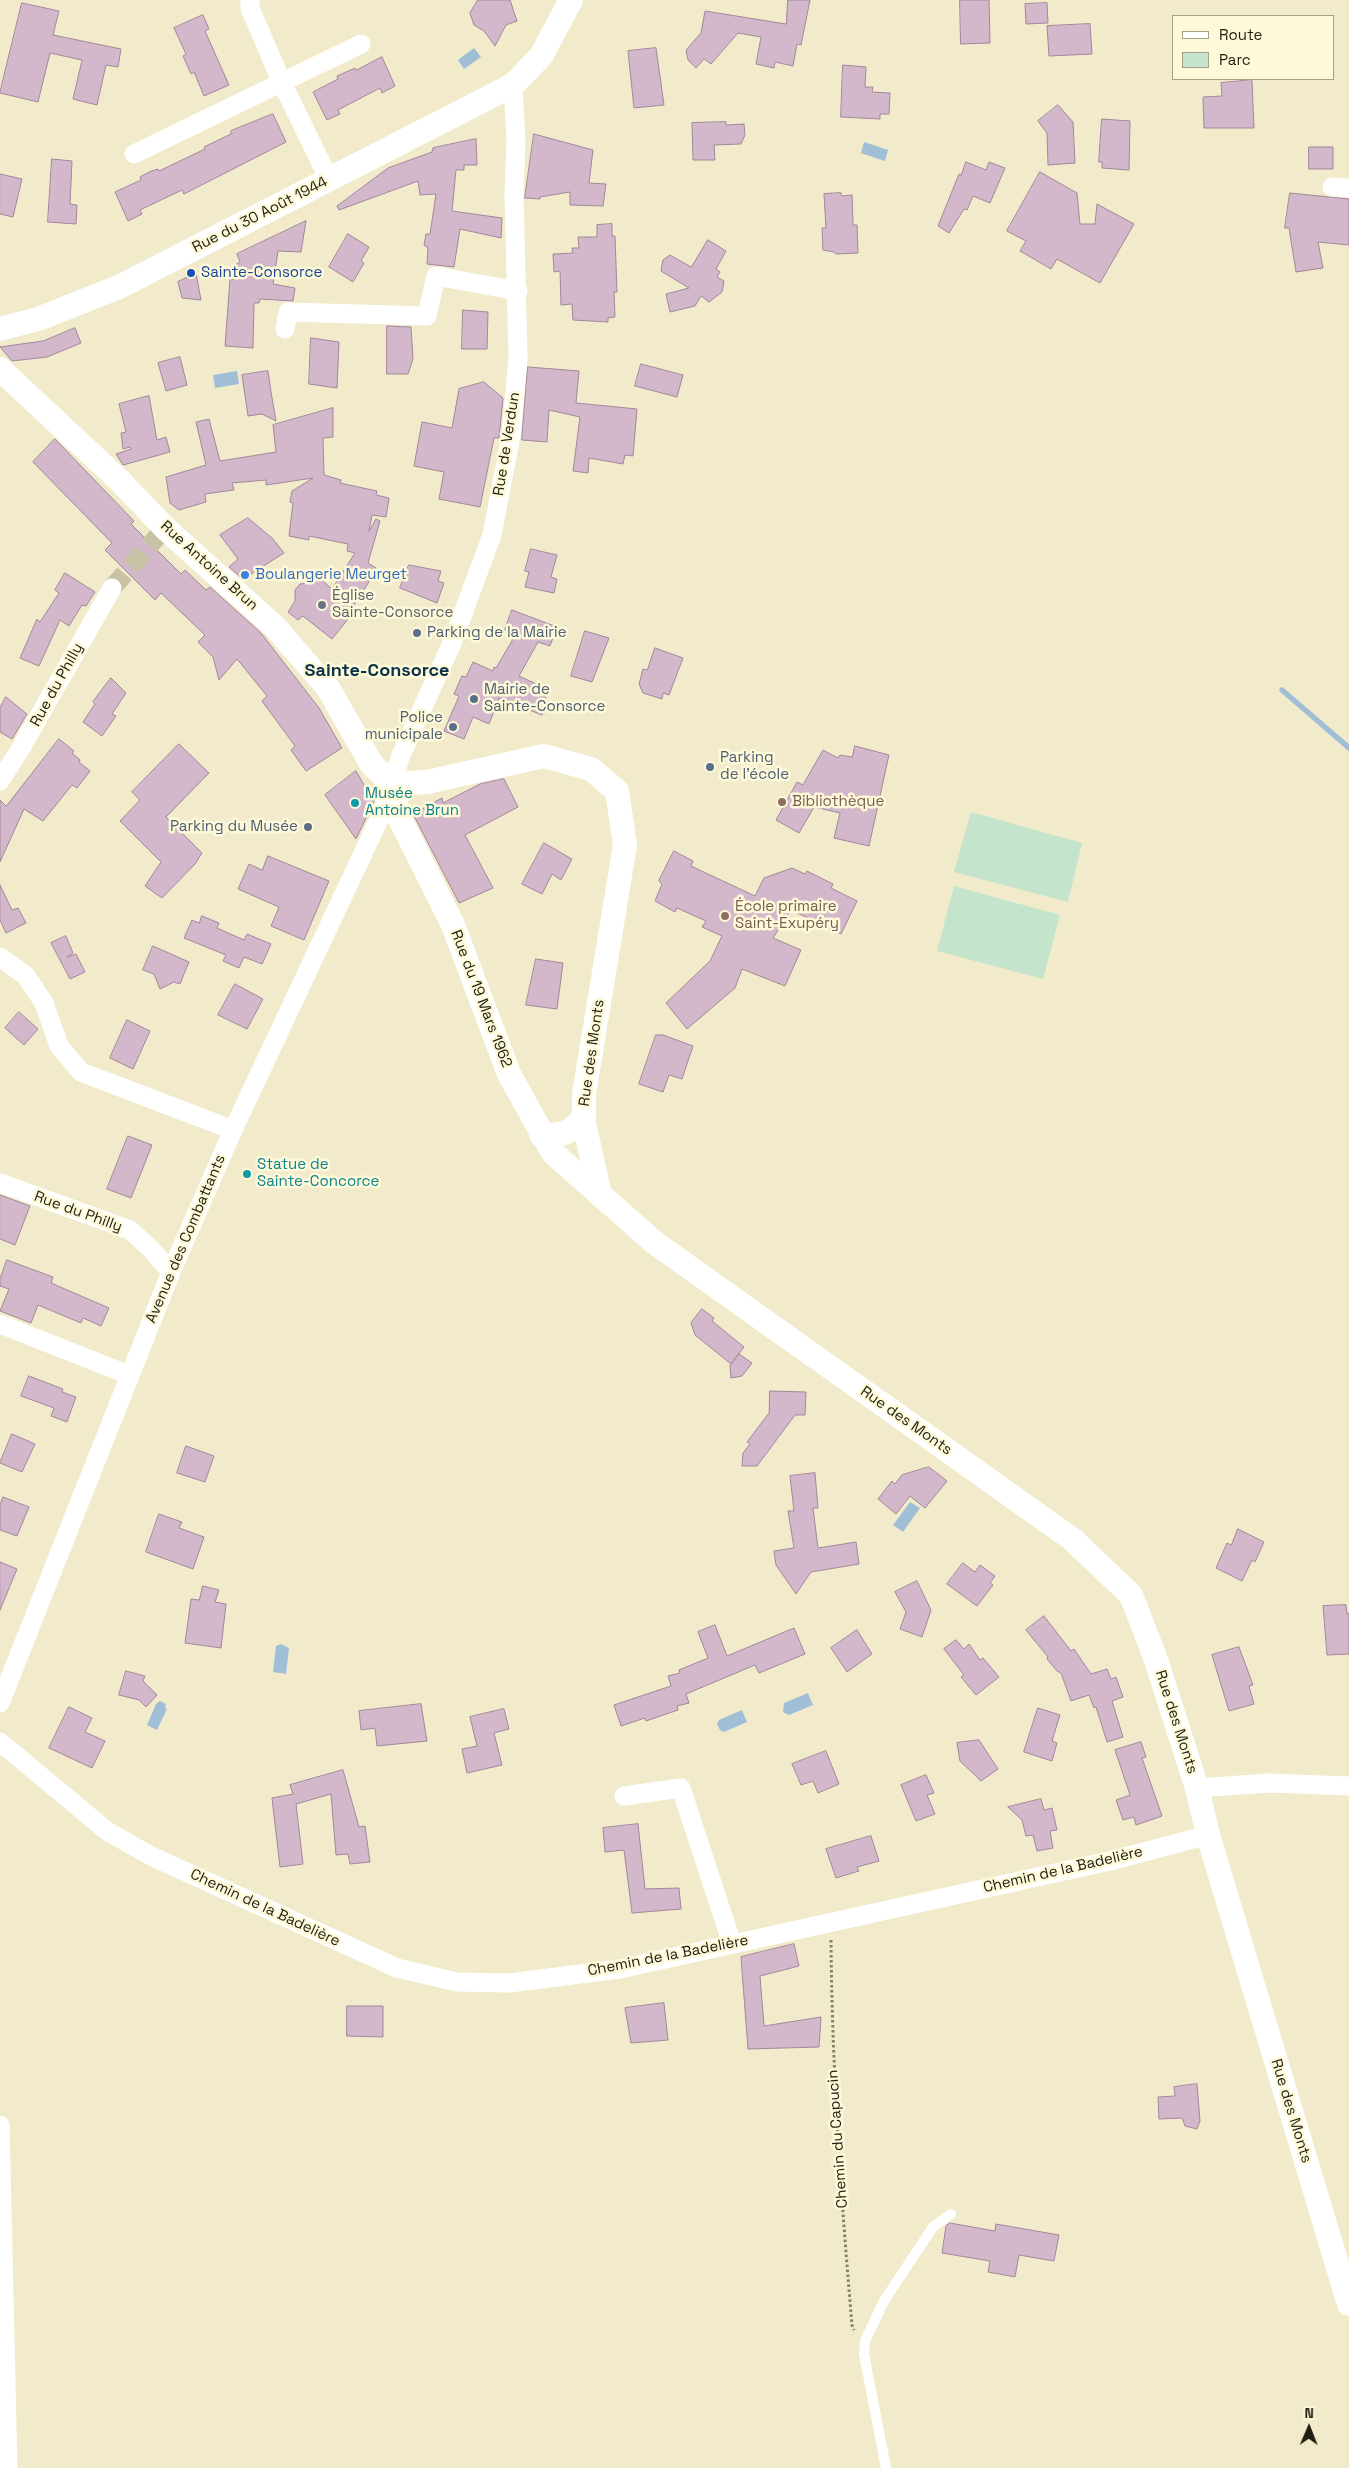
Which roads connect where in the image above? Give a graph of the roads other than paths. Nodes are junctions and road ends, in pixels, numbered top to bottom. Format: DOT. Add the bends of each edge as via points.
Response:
graph roads {
  1 [pos="250,0"];
  2 [pos="571,0"];
  3 [pos="361,44"];
  4 [pos="282,83"];
  5 [pos="513,85"];
  6 [pos="134,154"];
  7 [pos="329,179"];
  8 [pos="518,291"];
  9 [pos="0,329"];
  10 [pos="286,329"];
  11 [pos="0,370"];
  12 [pos="112,588"];
  13 [pos="0,781"];
  14 [pos="393,784"];
  15 [pos="0,957"];
  16 [pos="584,1116"];
  17 [pos="233,1130"];
  18 [pos="541,1135"];
  19 [pos="0,1183"];
  20 [pos="600,1195"];
  21 [pos="171,1272"];
  22 [pos="0,1324"];
  23 [pos="129,1375"];
  24 [pos="0,1703"];
  25 [pos="0,1742"];
  26 [pos="1349,1786"];
  27 [pos="1197,1788"];
  28 [pos="624,1796"];
  29 [pos="1208,1834"];
  30 [pos="732,1944"];
  31 [pos="0,2125"];
  32 [pos="951,2214"];
  33 [pos="1349,2304"];
  34 [pos="8,2468"];
  35 [pos="886,2468"];
  1 -- 4 [label="street" via="250,8"];
  2 -- 5 [label="street, Rue du 30 Août 1944" via="540,56"];
  3 -- 4 [label="street"];
  4 -- 6 [label="street"];
  4 -- 7 [label="street"];
  5 -- 7 [label="street, Rue du 30 Août 1944"];
  5 -- 8 [label="street, Rue de Verdun"];
  7 -- 9 [label="street, Rue du 30 Août 1944" via="119,287 38,319"];
  8 -- 10 [label="street" via="436,276 427,316 288,312"];
  8 -- 14 [label="street, Rue de Verdun" via="518,358 509,444 492,535 452,643 401,755"];
  11 -- 14 [label="street, Rue Antoine Brun" via="275,628 328,688 372,765"];
  12 -- 13 [label="street, Rue du Philly"];
  14 -- 16 [label="street, Rue des Monts" via="427,782 544,756 591,769 617,791 625,845 587,1069"];
  14 -- 17 [label="street, Avenue des Combattants"];
  14 -- 18 [label="street, Rue du 19 Mars 1962" via="398,815 453,925 509,1074"];
  15 -- 17 [label="street" via="26,976 44,1003 59,1046 81,1072"];
  16 -- 18 [label="street" via="569,1132 556,1136"];
  16 -- 20 [label="street, Rue des Monts"];
  17 -- 21 [label="street, Avenue des Combattants"];
  18 -- 20 [label="street, Rue du 19 Mars 1962" via="553,1153"];
  19 -- 21 [label="street, Rue du Philly" via="130,1230"];
  20 -- 27 [label="street, Rue des Monts" via="655,1243 1072,1538 1131,1595"];
  21 -- 23 [label="street, Avenue des Combattants"];
  22 -- 23 [label="street"];
  23 -- 24 [label="street, Avenue des Combattants"];
  25 -- 30 [label="street, Chemin de la Badelière" via="107,1831 151,1856 397,1968 457,1982 509,1983 620,1969"];
  26 -- 27 [label="street" via="1269,1783"];
  27 -- 29 [label="street, Rue des Monts"];
  28 -- 30 [label="street" via="681,1788"];
  29 -- 30 [label="street, Chemin de la Badelière" via="1114,1860"];
  29 -- 33 [label="street, Rue des Monts"];
  31 -- 34 [label="street"];
  32 -- 35 [label="lane" via="933,2227 884,2301 865,2341 864,2354"];
}
